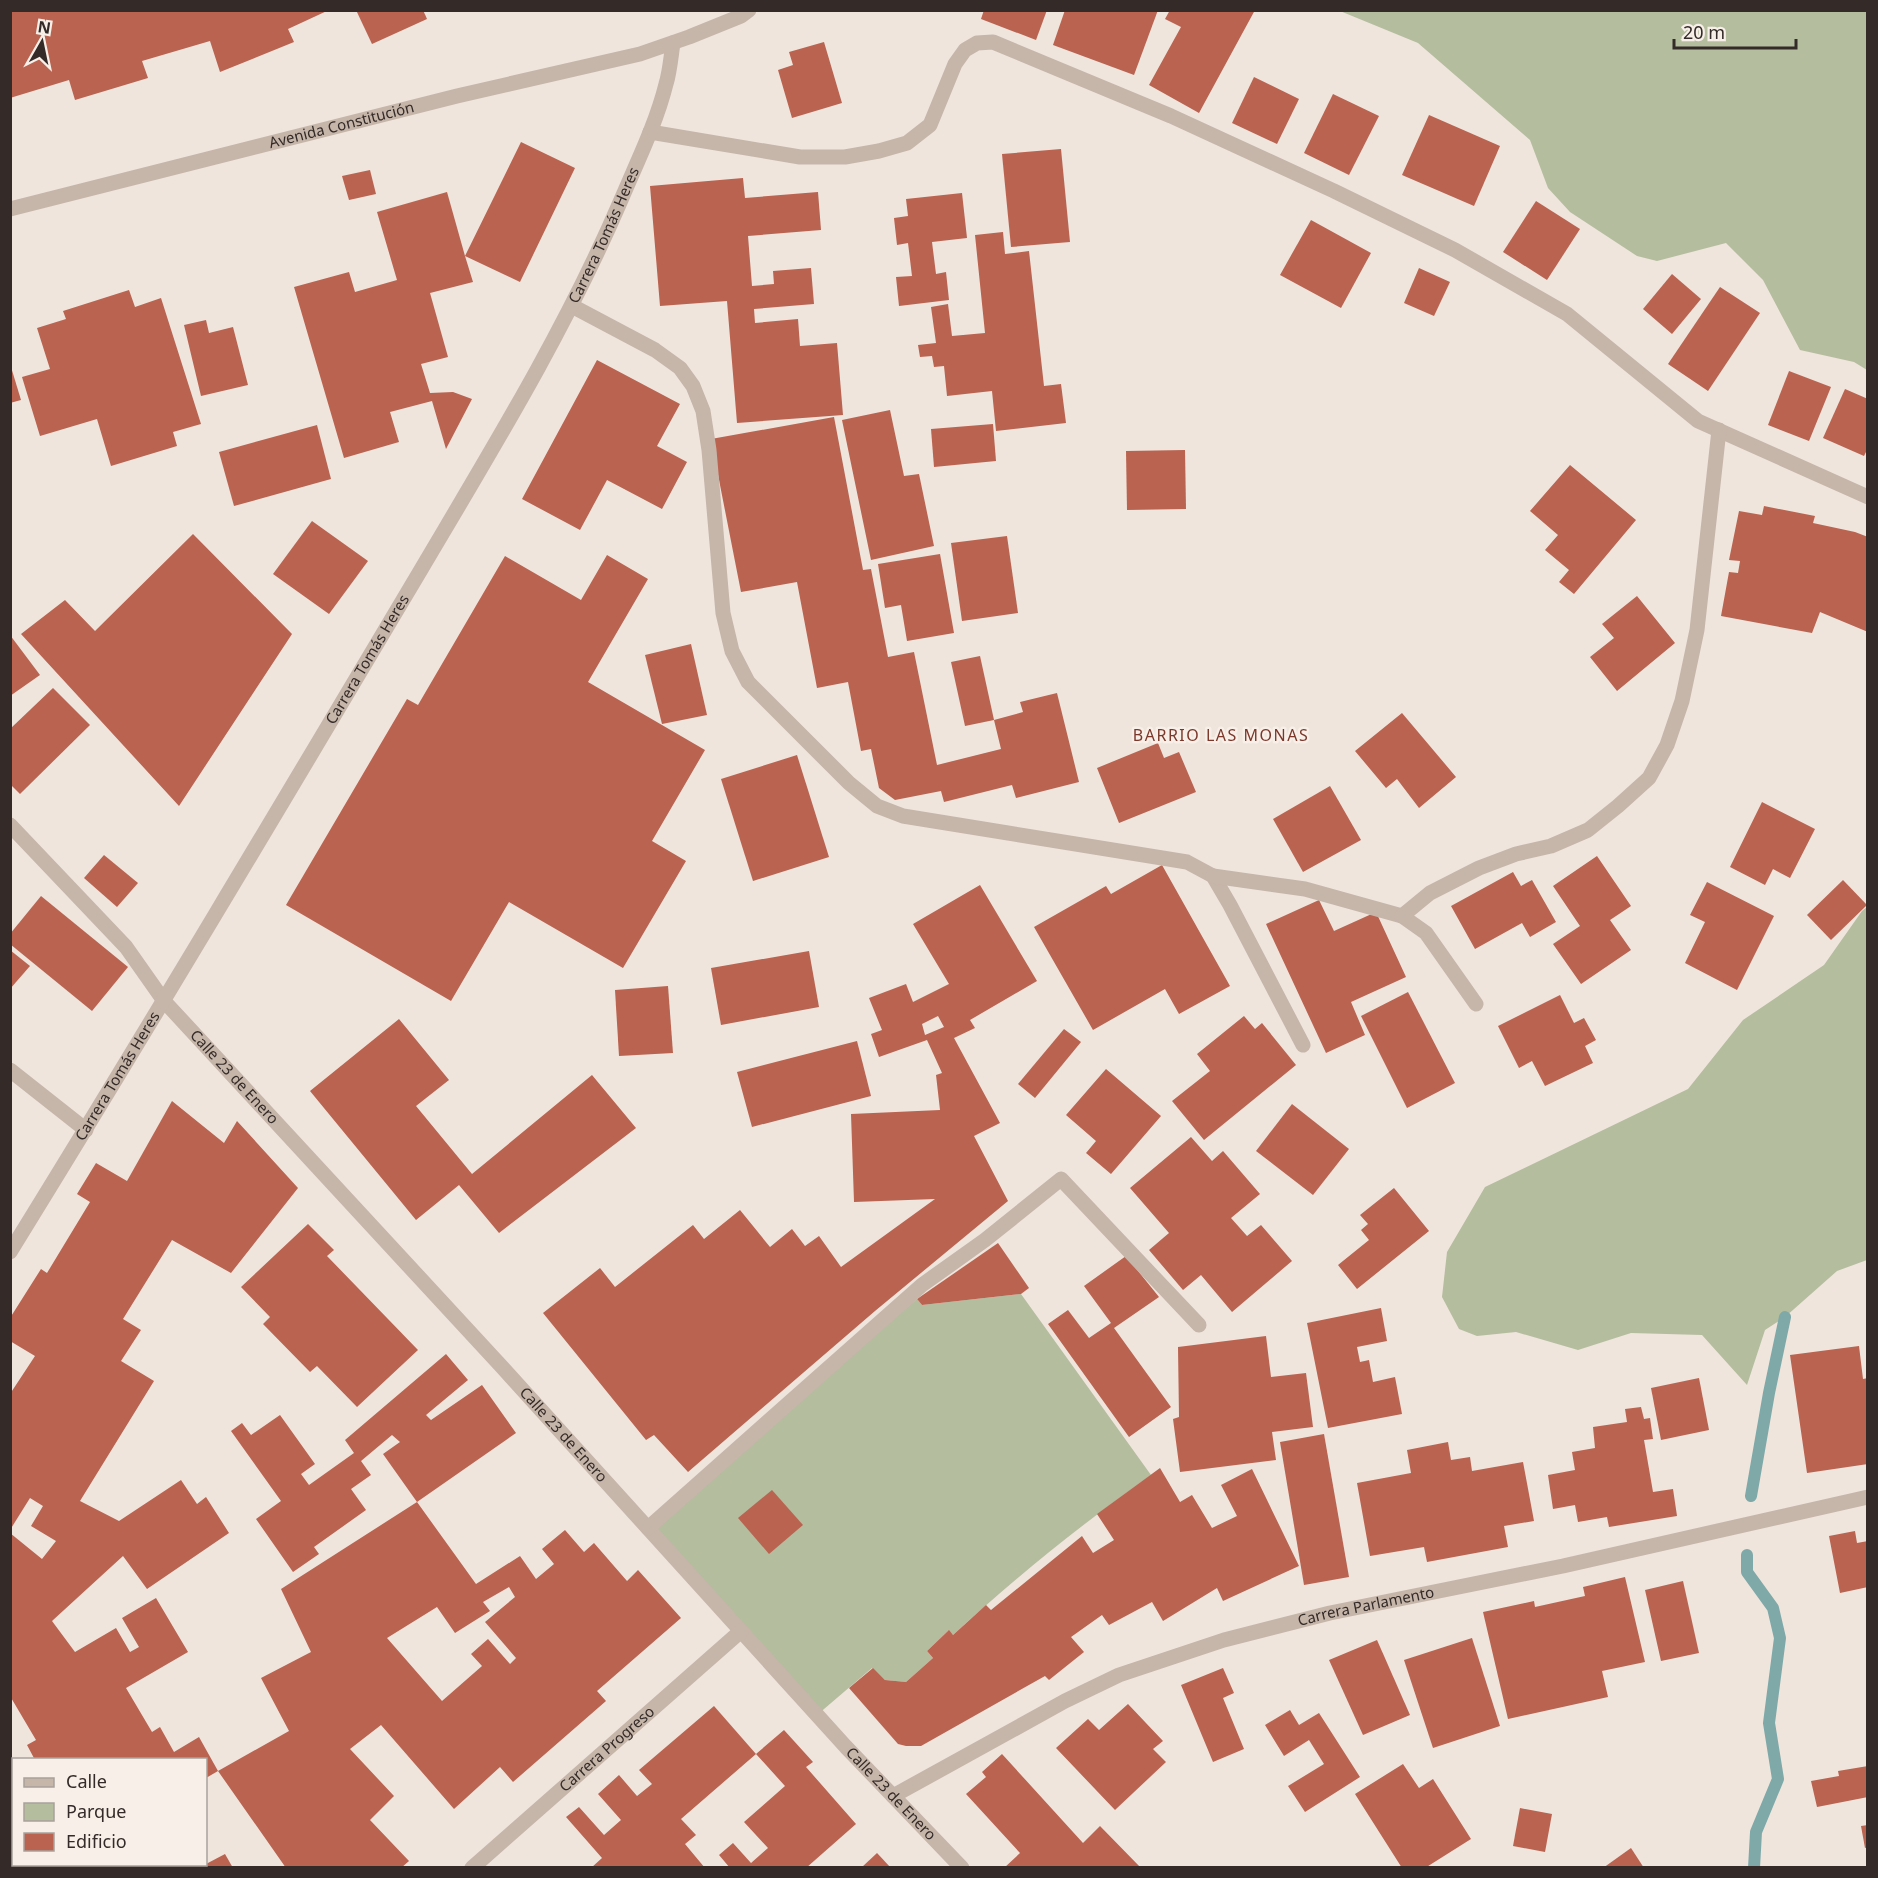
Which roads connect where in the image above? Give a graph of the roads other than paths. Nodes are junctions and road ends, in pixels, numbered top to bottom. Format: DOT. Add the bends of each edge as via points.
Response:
graph roads {
  1 [pos="749,10"];
  2 [pos="673,43"];
  3 [pos="650,132"];
  4 [pos="10,209"];
  5 [pos="572,306"];
  6 [pos="1719,430"];
  7 [pos="1868,497"];
  8 [pos="10,825"];
  9 [pos="1213,876"];
  10 [pos="1402,916"];
  11 [pos="164,1001"];
  12 [pos="1476,1004"];
  13 [pos="1303,1045"];
  14 [pos="10,1070"];
  15 [pos="86,1130"];
  16 [pos="12,1247"];
  17 [pos="1199,1325"];
  18 [pos="1868,1497"];
  19 [pos="648,1528"];
  20 [pos="741,1631"];
  21 [pos="893,1796"];
  22 [pos="472,1868"];
  23 [pos="962,1868"];
  1 -- 2 [label="street, Avenida Constitución"];
  2 -- 3 [label="street, Carrera Tomás Heres" via="667,83"];
  2 -- 4 [label="street, Avenida Constitución"];
  3 -- 5 [label="street, Carrera Tomás Heres"];
  3 -- 6 [label="street" via="800,157 844,157 879,151 907,143 930,124 955,64 965,50 977,42 993,42 1171,116 1455,250 1567,314 1698,421"];
  5 -- 9 [label="street" via="655,350 680,368 693,386 703,411 709,450 723,613 732,651 748,682 849,783 877,806 903,816 1157,856 1186,862"];
  5 -- 11 [label="street, Carrera Tomás Heres" via="518,405"];
  6 -- 7 [label="street"];
  6 -- 10 [label="street" via="1697,630 1683,701 1667,745 1648,778 1588,830 1479,868 1430,893"];
  8 -- 11 [label="street, Calle 23 de Enero" via="126,947"];
  9 -- 10 [label="street" via="1305,889"];
  9 -- 13 [label="street"];
  10 -- 12 [label="street" via="1426,933"];
  11 -- 15 [label="street, Carrera Tomás Heres"];
  11 -- 19 [label="street, Calle 23 de Enero"];
  14 -- 15 [label="street"];
  15 -- 16 [label="street, Carrera Tomás Heres"];
  17 -- 19 [label="street" via="1062,1179 922,1285"];
  18 -- 21 [label="street, Carrera Parlamento" via="1563,1566 1330,1613 1224,1640 1119,1675"];
  19 -- 20 [label="street, Calle 23 de Enero"];
  20 -- 21 [label="street, Calle 23 de Enero"];
  20 -- 22 [label="street, Carrera Progreso"];
  21 -- 23 [label="street, Calle 23 de Enero"];
}
